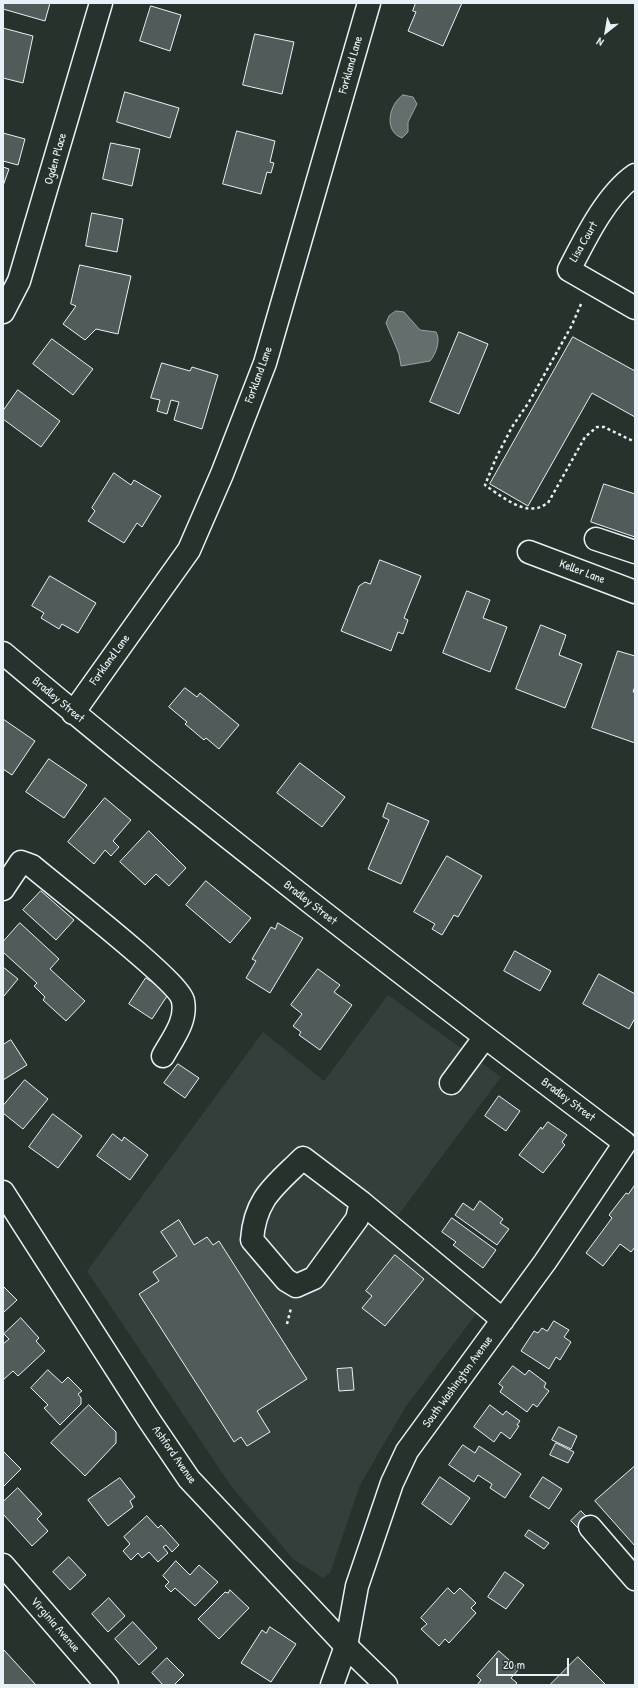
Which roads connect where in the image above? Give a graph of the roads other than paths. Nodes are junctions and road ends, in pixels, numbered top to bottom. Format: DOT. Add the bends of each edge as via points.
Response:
graph roads {
  1 [pos="101,3"];
  2 [pos="369,3"];
  3 [pos="635,175"];
  4 [pos="635,308"];
  5 [pos="3,312"];
  6 [pos="596,539"];
  7 [pos="529,552"];
  8 [pos="635,552"];
  9 [pos="635,592"];
  10 [pos="3,654"];
  11 [pos="73,713"];
  12 [pos="3,889"];
  13 [pos="485,1037"];
  14 [pos="163,1056"];
  15 [pos="450,1083"];
  16 [pos="625,1143"];
  17 [pos="3,1192"];
  18 [pos="361,1202"];
  19 [pos="503,1320"];
  20 [pos="590,1527"];
  21 [pos="3,1565"];
  22 [pos="635,1579"];
  23 [pos="346,1646"];
  24 [pos="108,1685"];
  25 [pos="332,1685"];
  26 [pos="386,1685"];
  1 -- 5 [label="street, Ogden Place" via="19,281"];
  2 -- 11 [label="street, Forkland Lane" via="265,363 222,474 189,550"];
  3 -- 4 [label="street, Lisa Court" via="625,182 594,223 569,270"];
  6 -- 8 [label="street"];
  7 -- 9 [label="street, Keller Lane"];
  10 -- 11 [label="street, Bradley Street"];
  11 -- 13 [label="street, Bradley Street" via="332,920"];
  12 -- 14 [label="street" via="21,862 32,866 163,975 183,999 184,1016"];
  13 -- 15 [label="street"];
  13 -- 16 [label="street, Bradley Street"];
  16 -- 19 [label="street, South Washington Avenue"];
  17 -- 23 [label="street, Ashford Avenue" via="189,1479"];
  18 -- 18 [label="street" via="303,1158 266,1195 258,1211 252,1240 286,1280 296,1286 314,1278 357,1219"];
  18 -- 19 [label="street"];
  19 -- 23 [label="street, South Washington Avenue" via="407,1451 392,1483 357,1586"];
  20 -- 22 [label="street"];
  21 -- 24 [label="street, Virginia Avenue"];
  23 -- 25 [label="street, South Washington Avenue"];
  23 -- 26 [label="street, Ashford Avenue"];
}
